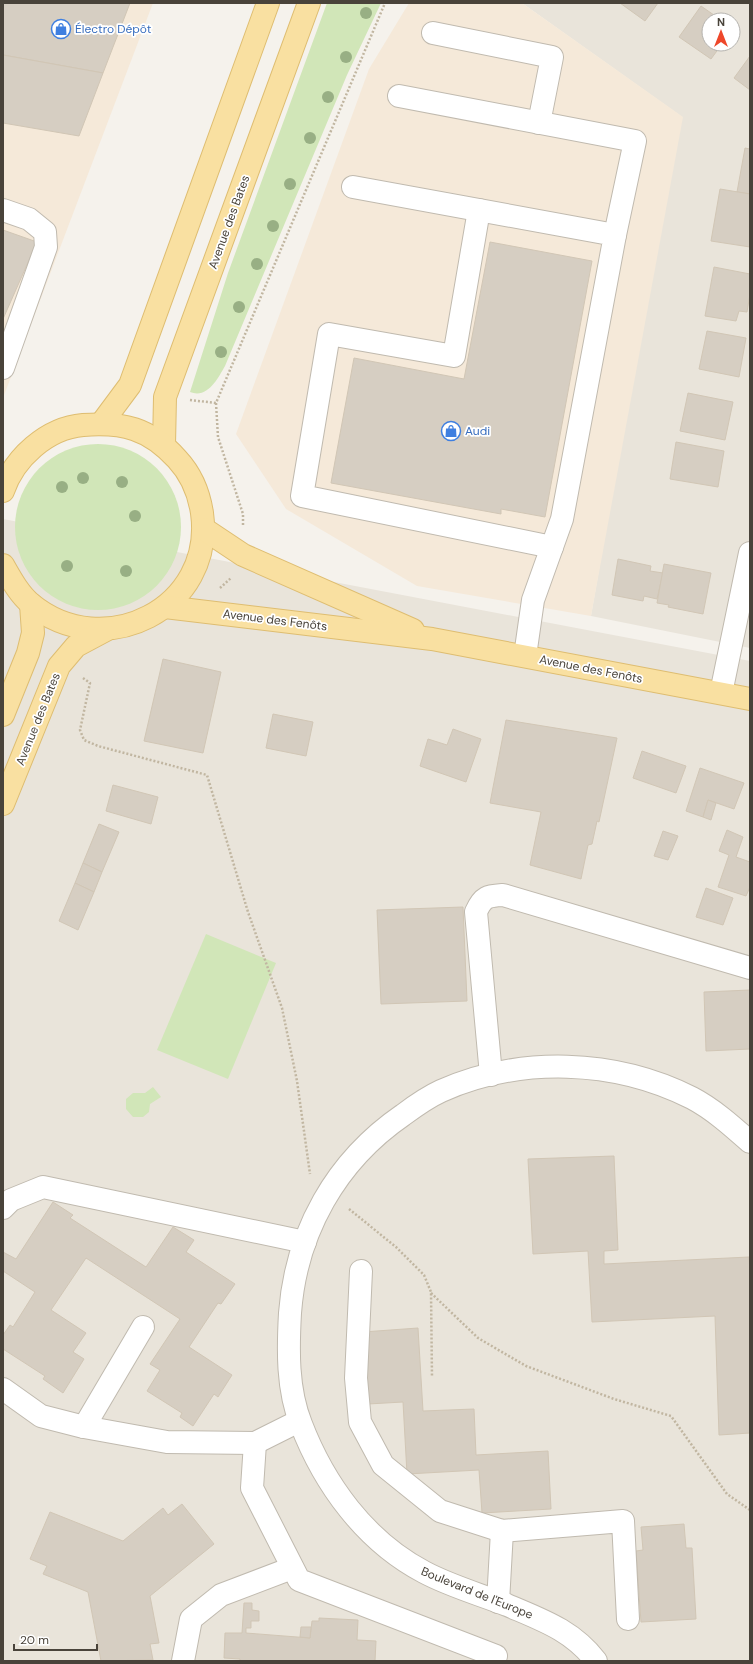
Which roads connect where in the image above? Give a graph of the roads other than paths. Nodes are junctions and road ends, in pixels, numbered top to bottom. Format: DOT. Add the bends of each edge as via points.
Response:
graph roads {
  1 [pos="268,3"];
  2 [pos="309,3"];
  3 [pos="433,33"];
  4 [pos="399,96"];
  5 [pos="539,123"];
  6 [pos="353,187"];
  7 [pos="3,210"];
  8 [pos="480,210"];
  9 [pos="615,235"];
  10 [pos="3,368"];
  11 [pos="101,424"];
  12 [pos="164,445"];
  13 [pos="3,491"];
  14 [pos="204,529"];
  15 [pos="552,548"];
  16 [pos="750,553"];
  17 [pos="3,565"];
  18 [pos="31,604"];
  19 [pos="165,608"];
  20 [pos="106,630"];
  21 [pos="432,639"];
  22 [pos="525,656"];
  23 [pos="721,693"];
  24 [pos="750,699"];
  25 [pos="3,715"];
  26 [pos="3,804"];
  27 [pos="750,968"];
  28 [pos="491,1075"];
  29 [pos="750,1142"];
  30 [pos="3,1208"];
  31 [pos="305,1242"];
  32 [pos="361,1271"];
  33 [pos="143,1328"];
  34 [pos="3,1389"];
  35 [pos="299,1421"];
  36 [pos="84,1427"];
  37 [pos="255,1443"];
  38 [pos="502,1531"];
  39 [pos="292,1568"];
  40 [pos="498,1602"];
  41 [pos="628,1619"];
  42 [pos="496,1656"];
  43 [pos="183,1661"];
  44 [pos="596,1661"];
  1 -- 11 [label="main road" via="130,385"];
  2 -- 12 [label="main road, Avenue des Bates" via="165,397"];
  3 -- 5 [label="street" via="552,57"];
  4 -- 5 [label="street"];
  5 -- 9 [label="street" via="634,141"];
  6 -- 8 [label="street"];
  7 -- 10 [label="street" via="29,219 45,232 46,247"];
  8 -- 9 [label="street"];
  8 -- 15 [label="street" via="454,356 329,334 302,496"];
  9 -- 15 [label="street" via="562,519"];
  11 -- 12 [label="main road" via="121,425 145,433"];
  11 -- 13 [label="main road" via="74,426 52,434 34,447 18,464"];
  12 -- 14 [label="main road" via="187,469 200,498"];
  14 -- 19 [label="main road" via="201,551 193,572 181,592"];
  14 -- 21 [label="main road, Avenue des Fenôts" via="243,555"];
  15 -- 22 [label="street" via="534,600"];
  16 -- 23 [label="street"];
  17 -- 18 [label="main road" via="18,590"];
  18 -- 20 [label="main road" via="53,619 79,628"];
  18 -- 25 [label="main road" via="33,633 28,653"];
  19 -- 20 [label="main road" via="137,623"];
  19 -- 21 [label="main road, Avenue des Fenôts"];
  20 -- 26 [label="main road, Avenue des Bates" via="76,646 59,666"];
  21 -- 22 [label="main road, Avenue des Fenôts"];
  22 -- 23 [label="main road, Avenue des Fenôts"];
  23 -- 24 [label="main road, Avenue des Fenôts"];
  27 -- 28 [label="street" via="503,895 489,896 480,902 476,912"];
  28 -- 29 [label="street, Boulevard de l'Europe" via="523,1068 549,1067 584,1068 626,1074 693,1099"];
  28 -- 31 [label="street, Boulevard de l'Europe" via="440,1092 392,1122 355,1156 328,1193"];
  30 -- 31 [label="street" via="11,1200 43,1187"];
  31 -- 35 [label="street, Boulevard de l'Europe" via="294,1283 289,1334 291,1386"];
  32 -- 38 [label="street" via="356,1378 360,1422 383,1465 440,1511"];
  33 -- 36 [label="street"];
  34 -- 36 [label="street" via="41,1416"];
  35 -- 37 [label="street"];
  35 -- 40 [label="street, Boulevard de l'Europe" via="315,1456 338,1495 363,1526 380,1542 408,1564 426,1574"];
  36 -- 37 [label="street" via="167,1442"];
  37 -- 39 [label="street" via="252,1488"];
  38 -- 40 [label="street"];
  38 -- 41 [label="street" via="623,1521"];
  39 -- 42 [label="street" via="299,1580"];
  39 -- 43 [label="street" via="221,1595 191,1619"];
  40 -- 44 [label="street, Boulevard de l'Europe" via="553,1624 579,1642"];
}
